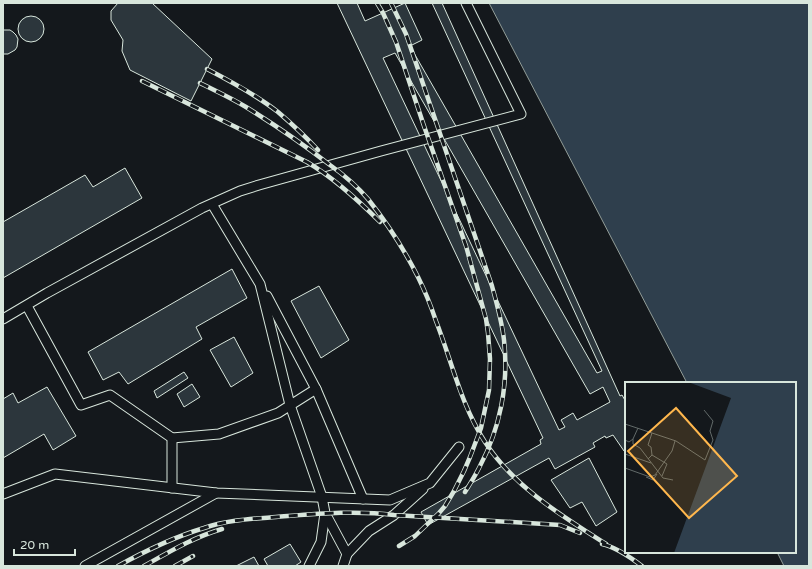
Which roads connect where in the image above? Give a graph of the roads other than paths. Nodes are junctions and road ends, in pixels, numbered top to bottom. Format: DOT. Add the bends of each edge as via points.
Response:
graph roads {
  1 [pos="466,3"];
  2 [pos="212,204"];
  3 [pos="260,284"];
  4 [pos="27,306"];
  5 [pos="3,319"];
  6 [pos="316,389"];
  7 [pos="290,405"];
  8 [pos="172,438"];
  9 [pos="459,447"];
  10 [pos="430,483"];
  11 [pos="172,488"];
  12 [pos="216,493"];
  13 [pos="3,494"];
  14 [pos="322,497"];
  15 [pos="363,499"];
  16 [pos="325,513"];
  17 [pos="347,554"];
  18 [pos="85,566"];
  19 [pos="309,566"];
  20 [pos="343,566"];
  1 -- 2 [label="lane" via="521,114 259,185"];
  2 -- 3 [label="lane"];
  2 -- 4 [label="lane"];
  3 -- 6 [label="lane"];
  3 -- 7 [label="lane"];
  4 -- 5 [label="lane"];
  4 -- 8 [label="lane" via="81,405 110,395"];
  6 -- 7 [label="lane"];
  6 -- 15 [label="lane"];
  7 -- 8 [label="lane" via="278,413 219,434"];
  7 -- 14 [label="lane"];
  8 -- 11 [label="lane"];
  9 -- 10 [label="lane"];
  10 -- 15 [label="lane" via="390,500"];
  10 -- 17 [label="lane" via="394,515 369,531"];
  11 -- 12 [label="lane"];
  11 -- 13 [label="lane" via="55,474"];
  12 -- 14 [label="lane"];
  12 -- 18 [label="lane"];
  14 -- 15 [label="lane"];
  14 -- 16 [label="lane"];
  16 -- 17 [label="lane"];
  16 -- 19 [label="lane" via="321,542"];
  17 -- 20 [label="lane"];
}
